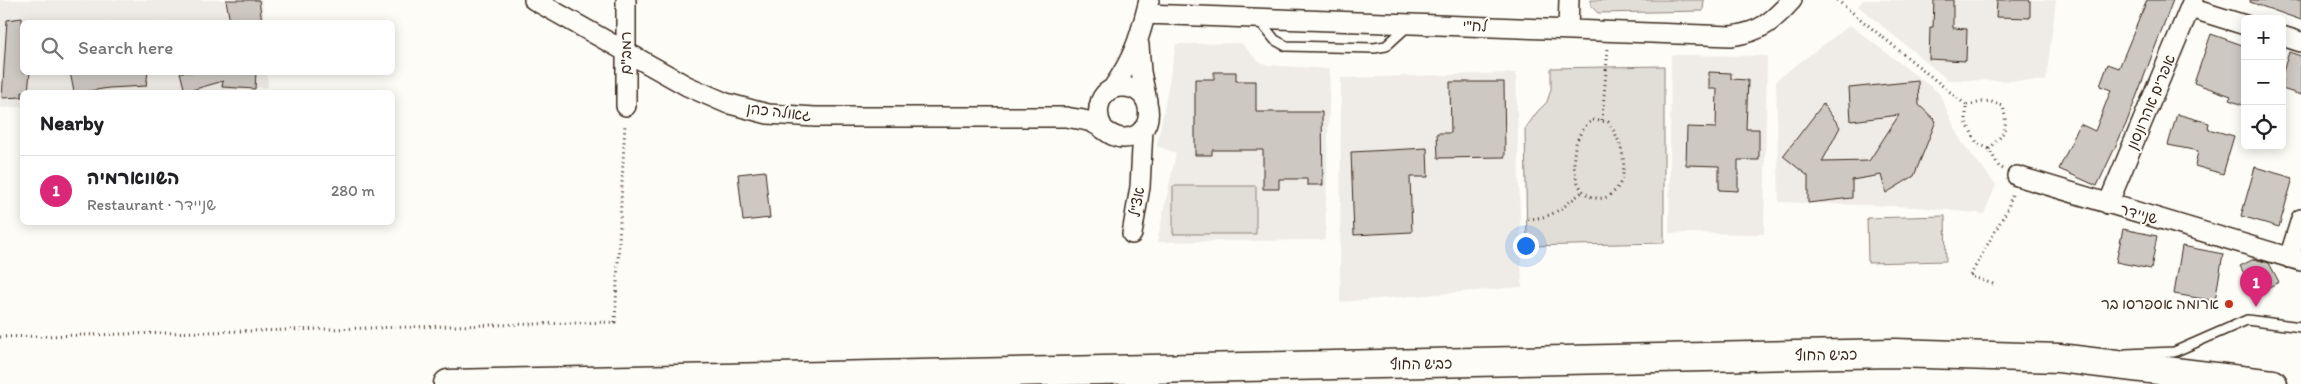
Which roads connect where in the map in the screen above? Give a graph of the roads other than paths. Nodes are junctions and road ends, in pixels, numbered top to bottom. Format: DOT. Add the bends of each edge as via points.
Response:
graph roads {
  1 [pos="534,0"];
  2 [pos="626,0"];
  3 [pos="1569,0"];
  4 [pos="1792,0"];
  5 [pos="2192,4"];
  6 [pos="1148,7"];
  7 [pos="1258,19"];
  8 [pos="2241,23"];
  9 [pos="1410,24"];
  10 [pos="1568,30"];
  11 [pos="2286,37"];
  12 [pos="1139,42"];
  13 [pos="2301,42"];
  14 [pos="626,52"];
  15 [pos="1108,93"];
  16 [pos="1147,101"];
  17 [pos="626,106"];
  18 [pos="1051,118"];
  19 [pos="1143,129"];
  20 [pos="1110,133"];
  21 [pos="1141,169"];
  22 [pos="2017,176"];
  23 [pos="2108,204"];
  24 [pos="2301,219"];
  25 [pos="1132,234"];
  26 [pos="2295,259"];
  27 [pos="2301,327"];
  28 [pos="2059,358"];
  29 [pos="448,384"];
  30 [pos="2273,384"];
  1 -- 14 [label="street, גאולה כהן"];
  2 -- 14 [label="street, רמב\"ם"];
  3 -- 10 [label="street"];
  4 -- 10 [label="street, לח\"י" via="1776,18 1760,30 1747,34"];
  5 -- 8 [label="street"];
  5 -- 23 [label="street, אפרים אהרונסון"];
  6 -- 7 [label="street, לח\"י"];
  6 -- 12 [label="street"];
  7 -- 9 [label="street, לח\"י"];
  7 -- 9 [label="lane" via="1275,40 1286,46 1386,46"];
  9 -- 10 [label="street, לח\"י"];
  11 -- 13 [label="street"];
  12 -- 15 [label="street" via="1131,61"];
  12 -- 16 [label="street"];
  14 -- 17 [label="street, רמב\"ם"];
  14 -- 18 [label="street, גאולה כהן" via="707,95 768,114"];
  15 -- 16 [label="street" via="1126,86 1134,88"];
  15 -- 18 [label="street, גאולה כהן" via="1081,108"];
  15 -- 20 [label="street" via="1099,104 1098,113"];
  16 -- 19 [label="street" via="1149,117"];
  18 -- 20 [label="street, גאולה כהן" via="1079,119"];
  19 -- 20 [label="street" via="1134,136"];
  19 -- 21 [label="street, אצ\"ל"];
  20 -- 21 [label="street, אצ\"ל" via="1132,151"];
  21 -- 25 [label="street, אצ\"ל"];
  22 -- 23 [label="street, שניידר"];
  23 -- 26 [label="street, שניידר"];
  24 -- 26 [label="street"];
  27 -- 28 [label="lane" via="2247,320 2174,352"];
  28 -- 29 [label="highway, כביש החוף" via="1894,353"];
  28 -- 30 [label="highway, כביש החוף"];
}
